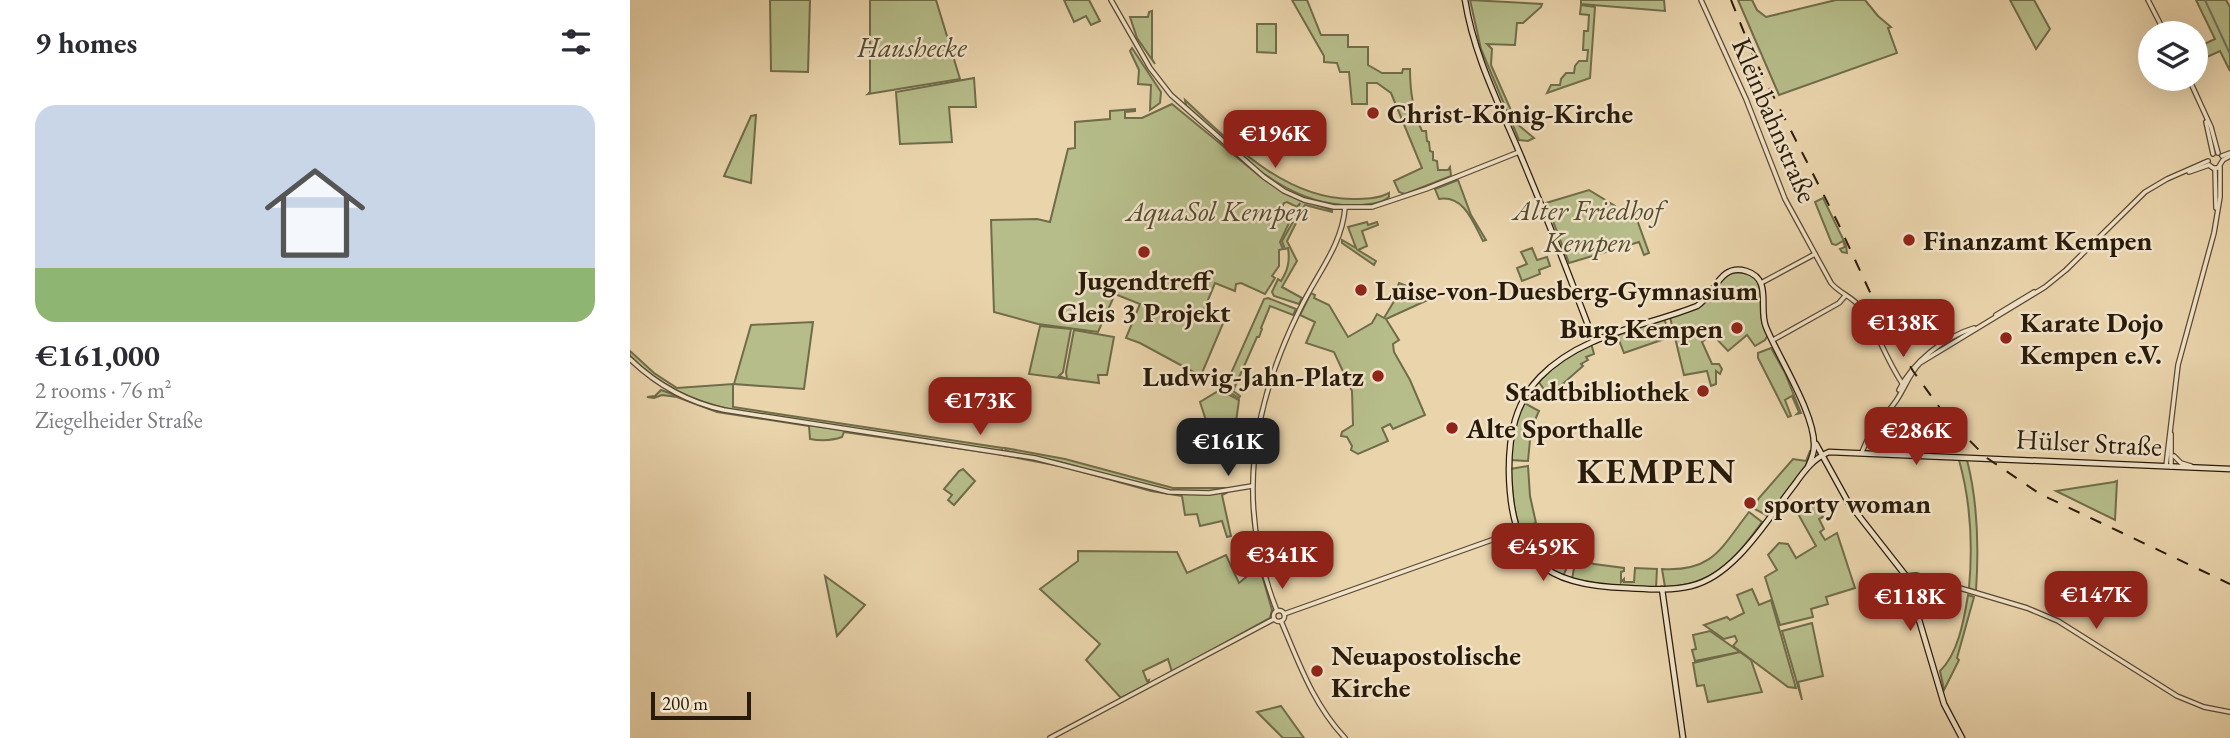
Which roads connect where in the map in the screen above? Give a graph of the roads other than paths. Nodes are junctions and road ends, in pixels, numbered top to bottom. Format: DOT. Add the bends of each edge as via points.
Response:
graph roads {
  1 [pos="1111,0"];
  2 [pos="1465,0"];
  3 [pos="1701,0"];
  4 [pos="2148,0"];
  5 [pos="2159,21"];
  6 [pos="2194,91"];
  7 [pos="1519,152"];
  8 [pos="2230,154"];
  9 [pos="2219,156"];
  10 [pos="2208,163"];
  11 [pos="2218,168"];
  12 [pos="1345,208"];
  13 [pos="1815,254"];
  14 [pos="1761,283"];
  15 [pos="1845,296"];
  16 [pos="1594,341"];
  17 [pos="1772,341"];
  18 [pos="630,359"];
  19 [pos="1903,384"];
  20 [pos="2170,432"];
  21 [pos="1814,440"];
  22 [pos="1861,452"];
  23 [pos="2173,455"];
  24 [pos="1821,456"];
  25 [pos="1808,467"];
  26 [pos="2169,467"];
  27 [pos="2200,468"];
  28 [pos="2230,469"];
  29 [pos="1252,486"];
  30 [pos="1517,531"];
  31 [pos="1906,576"];
  32 [pos="1662,589"];
  33 [pos="1277,611"];
  34 [pos="1284,614"];
  35 [pos="1274,619"];
  36 [pos="1281,621"];
  37 [pos="2230,712"];
  38 [pos="1050,738"];
  39 [pos="1345,738"];
  40 [pos="1683,738"];
  41 [pos="1962,738"];
  1 -- 12 [label="street" via="1154,75 1181,106 1284,191"];
  2 -- 7 [label="main road" via="1479,57"];
  3 -- 13 [label="street, Kleinbahnstraße" via="1782,192"];
  4 -- 5 [label="street"];
  6 -- 9 [label="street"];
  7 -- 12 [label="street" via="1397,200"];
  7 -- 16 [label="main road"];
  8 -- 9 [label="street"];
  9 -- 10 [label="street"];
  9 -- 11 [label="street"];
  10 -- 11 [label="street"];
  10 -- 19 [label="street" via="2154,186 2066,270 1920,363"];
  11 -- 20 [label="street" via="2217,215 2178,365"];
  12 -- 29 [label="street" via="1337,241 1279,354 1259,422"];
  13 -- 14 [label="street"];
  13 -- 15 [label="street, Kleinbahnstraße" via="1831,283"];
  14 -- 16 [label="main road" via="1748,272 1732,271 1720,278 1697,306"];
  14 -- 17 [label="main road" via="1763,318"];
  15 -- 17 [label="street"];
  15 -- 19 [label="street, Kleinbahnstraße" via="1862,310"];
  16 -- 30 [label="main road" via="1547,370 1518,409 1509,455"];
  17 -- 21 [label="main road" via="1792,378"];
  18 -- 29 [label="street" via="673,392 724,410 1035,458 1169,492 1209,493"];
  19 -- 22 [label="street"];
  20 -- 23 [label="street"];
  20 -- 26 [label="street"];
  21 -- 24 [label="main road"];
  21 -- 25 [label="main road"];
  22 -- 24 [label="main road, Hülser Straße" via="1832,451"];
  22 -- 26 [label="main road, Hülser Straße"];
  23 -- 26 [label="street"];
  23 -- 27 [label="street" via="2181,463"];
  24 -- 25 [label="main road"];
  24 -- 31 [label="main road" via="1848,502"];
  25 -- 32 [label="main road" via="1727,568 1699,584"];
  26 -- 27 [label="main road, Hülser Straße"];
  27 -- 28 [label="main road, Hülser Straße"];
  29 -- 33 [label="street" via="1257,547"];
  30 -- 32 [label="main road" via="1530,555 1551,573 1583,584"];
  30 -- 34 [label="street"];
  31 -- 37 [label="street" via="1916,575 2027,608 2057,621 2177,696"];
  31 -- 41 [label="main road" via="1944,704"];
  32 -- 40 [label="main road"];
  33 -- 34 [label="street"];
  33 -- 35 [label="street"];
  34 -- 36 [label="street"];
  35 -- 36 [label="street"];
  35 -- 38 [label="street"];
  36 -- 39 [label="street" via="1308,685"];
}
